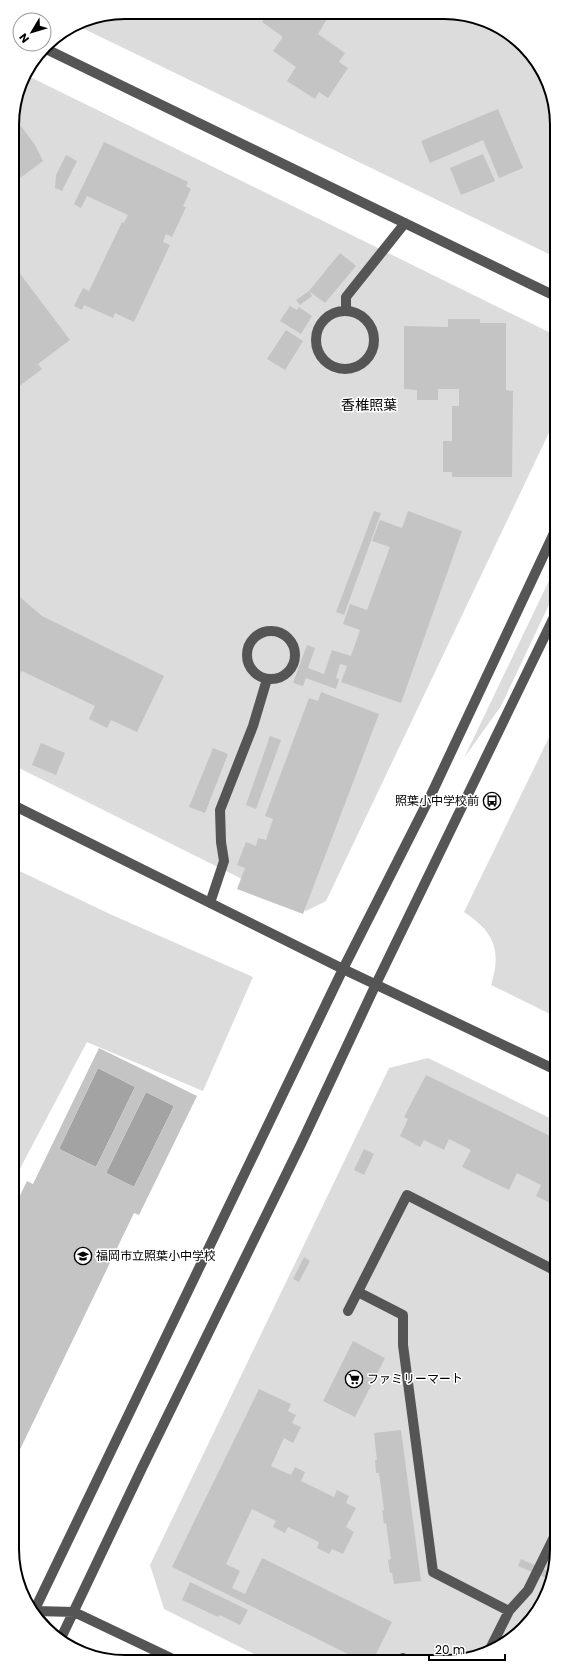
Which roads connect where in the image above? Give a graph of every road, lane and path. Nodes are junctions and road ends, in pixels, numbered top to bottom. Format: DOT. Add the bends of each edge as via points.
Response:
graph roads {
  1 [pos="52,52"];
  2 [pos="405,223"];
  3 [pos="550,294"];
  4 [pos="346,310"];
  5 [pos="550,542"];
  6 [pos="550,627"];
  7 [pos="267,679"];
  8 [pos="19,808"];
  9 [pos="210,903"];
  10 [pos="343,969"];
  11 [pos="376,984"];
  12 [pos="550,1067"];
  13 [pos="550,1268"];
  14 [pos="358,1292"];
  15 [pos="348,1311"];
  16 [pos="550,1545"];
  17 [pos="36,1607"];
  18 [pos="39,1610"];
  19 [pos="509,1611"];
  20 [pos="74,1612"];
  21 [pos="63,1634"];
  22 [pos="493,1643"];
  23 [pos="164,1655"];
  1 -- 2 [label="street"];
  2 -- 3 [label="street"];
  2 -- 4 [label="street" via="346,298"];
  4 -- 4 [label="street" via="328,315 317,330 315,339 320,356 327,363 344,369 354,368 363,363 369,356 374,336 364,318"];
  5 -- 10 [label="street" via="430,797"];
  6 -- 11 [label="street"];
  7 -- 7 [label="street" via="258,676 249,667 246,655 249,642 258,633 270,630 283,633 292,642 296,654 292,667 284,676"];
  7 -- 9 [label="street" via="253,726 220,810 224,861"];
  8 -- 9 [label="street"];
  9 -- 10 [label="street"];
  10 -- 11 [label="street"];
  10 -- 17 [label="street"];
  11 -- 12 [label="street"];
  11 -- 20 [label="street"];
  13 -- 14 [label="street" via="407,1195"];
  14 -- 15 [label="street"];
  14 -- 19 [label="street" via="403,1315 403,1345 433,1572"];
  16 -- 19 [label="street" via="528,1590"];
  18 -- 20 [label="street"];
  19 -- 22 [label="street"];
  20 -- 21 [label="street"];
  20 -- 23 [label="street"];
}
